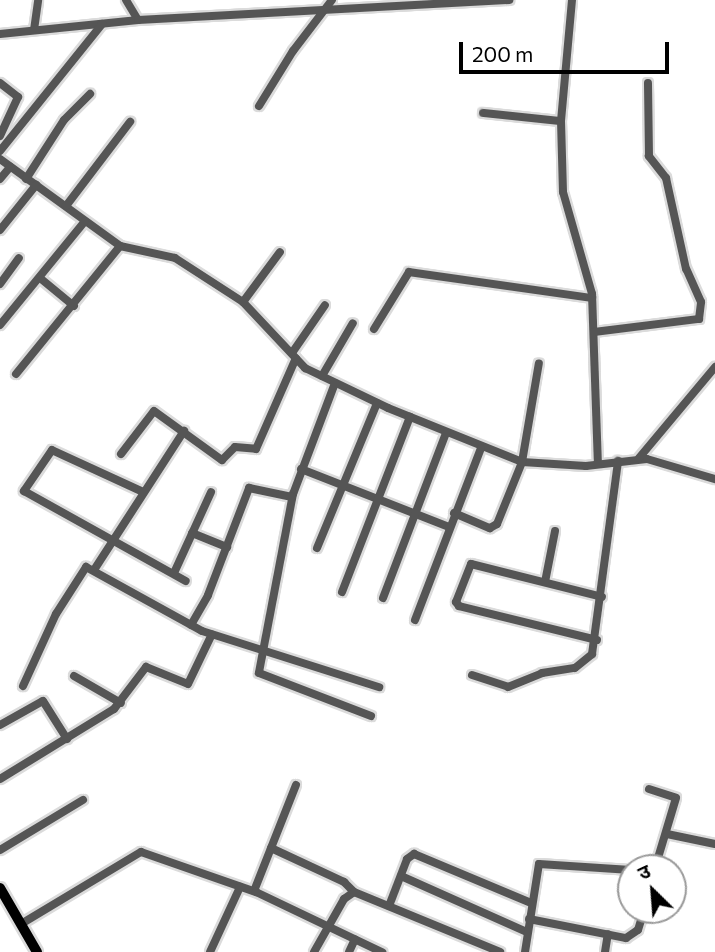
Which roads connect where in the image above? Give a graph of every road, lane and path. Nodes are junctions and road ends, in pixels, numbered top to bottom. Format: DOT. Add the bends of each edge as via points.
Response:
graph roads {
  1 [pos="126,0"];
  2 [pos="311,0"];
  3 [pos="332,0"];
  4 [pos="509,0"];
  5 [pos="572,0"];
  6 [pos="40,1"];
  7 [pos="326,10"];
  8 [pos="305,11"];
  9 [pos="138,20"];
  10 [pos="102,23"];
  11 [pos="34,30"];
  12 [pos="0,34"];
  13 [pos="0,83"];
  14 [pos="648,83"];
  15 [pos="90,94"];
  16 [pos="259,106"];
  17 [pos="483,113"];
  18 [pos="561,121"];
  19 [pos="130,122"];
  20 [pos="0,136"];
  21 [pos="0,151"];
  22 [pos="0,159"];
  23 [pos="10,167"];
  24 [pos="0,179"];
  25 [pos="26,179"];
  26 [pos="36,186"];
  27 [pos="66,206"];
  28 [pos="85,221"];
  29 [pos="0,230"];
  30 [pos="120,246"];
  31 [pos="280,252"];
  32 [pos="19,258"];
  33 [pos="40,278"];
  34 [pos="0,284"];
  35 [pos="592,298"];
  36 [pos="243,302"];
  37 [pos="325,305"];
  38 [pos="74,306"];
  39 [pos="353,323"];
  40 [pos="0,325"];
  41 [pos="374,329"];
  42 [pos="594,332"];
  43 [pos="294,356"];
  44 [pos="539,363"];
  45 [pos="715,367"];
  46 [pos="16,374"];
  47 [pos="322,376"];
  48 [pos="335,383"];
  49 [pos="377,403"];
  50 [pos="410,417"];
  51 [pos="184,431"];
  52 [pos="446,433"];
  53 [pos="481,448"];
  54 [pos="121,454"];
  55 [pos="639,458"];
  56 [pos="618,461"];
  57 [pos="522,462"];
  58 [pos="598,464"];
  59 [pos="301,469"];
  60 [pos="715,479"];
  61 [pos="344,485"];
  62 [pos="141,491"];
  63 [pos="211,492"];
  64 [pos="292,497"];
  65 [pos="377,499"];
  66 [pos="454,513"];
  67 [pos="417,514"];
  68 [pos="449,527"];
  69 [pos="555,531"];
  70 [pos="192,533"];
  71 [pos="113,538"];
  72 [pos="227,547"];
  73 [pos="317,548"];
  74 [pos="94,570"];
  75 [pos="174,573"];
  76 [pos="186,581"];
  77 [pos="545,582"];
  78 [pos="342,592"];
  79 [pos="383,597"];
  80 [pos="602,597"];
  81 [pos="415,620"];
  82 [pos="191,625"];
  83 [pos="212,634"];
  84 [pos="597,640"];
  85 [pos="263,648"];
  86 [pos="472,675"];
  87 [pos="74,676"];
  88 [pos="23,686"];
  89 [pos="379,687"];
  90 [pos="121,703"];
  91 [pos="371,716"];
  92 [pos="0,725"];
  93 [pos="67,739"];
  94 [pos="0,779"];
  95 [pos="296,785"];
  96 [pos="649,789"];
  97 [pos="83,800"];
  98 [pos="667,834"];
  99 [pos="715,844"];
  100 [pos="271,848"];
  101 [pos="0,850"];
  102 [pos="661,854"];
  103 [pos="617,869"];
  104 [pos="401,876"];
  105 [pos="240,887"];
  106 [pos="0,888"];
  107 [pos="254,891"];
  108 [pos="354,892"];
  109 [pos="531,903"];
  110 [pos="388,906"];
  111 [pos="529,919"];
  112 [pos="21,924"];
  113 [pos="639,924"];
  114 [pos="329,927"];
  115 [pos="527,932"];
  116 [pos="608,934"];
  117 [pos="355,939"];
  118 [pos="37,952"];
  119 [pos="210,952"];
  120 [pos="314,952"];
  121 [pos="349,952"];
  122 [pos="382,952"];
  123 [pos="500,952"];
  124 [pos="525,952"];
  125 [pos="605,952"];
  1 -- 9 [label="street"];
  2 -- 8 [label="street"];
  3 -- 7 [label="street"];
  4 -- 7 [label="street"];
  5 -- 18 [label="street"];
  6 -- 11 [label="street"];
  7 -- 8 [label="street"];
  7 -- 16 [label="street" via="293,51"];
  8 -- 9 [label="street"];
  9 -- 10 [label="street"];
  10 -- 11 [label="street"];
  10 -- 21 [label="street"];
  11 -- 12 [label="street"];
  13 -- 20 [label="street" via="18,97"];
  14 -- 42 [label="street" via="649,156 666,178 686,269 701,302 699,319"];
  15 -- 25 [label="street" via="60,124"];
  17 -- 18 [label="street"];
  18 -- 35 [label="street" via="562,192 589,271"];
  19 -- 27 [label="street"];
  22 -- 23 [label="street"];
  23 -- 24 [label="street"];
  23 -- 25 [label="street"];
  25 -- 26 [label="street"];
  26 -- 27 [label="street"];
  26 -- 29 [label="street"];
  27 -- 28 [label="street"];
  28 -- 30 [label="street"];
  28 -- 33 [label="street"];
  30 -- 36 [label="street" via="175,258"];
  30 -- 38 [label="street"];
  31 -- 36 [label="street"];
  32 -- 34 [label="street"];
  33 -- 38 [label="street"];
  33 -- 40 [label="street"];
  35 -- 41 [label="street" via="409,272"];
  35 -- 42 [label="street"];
  36 -- 43 [label="street"];
  37 -- 43 [label="street"];
  38 -- 46 [label="street"];
  39 -- 47 [label="street"];
  42 -- 58 [label="street"];
  43 -- 47 [label="street"];
  43 -- 51 [label="street" via="256,449 234,447 222,460"];
  44 -- 57 [label="street"];
  45 -- 55 [label="street"];
  47 -- 48 [label="street"];
  48 -- 49 [label="street"];
  48 -- 59 [label="street"];
  49 -- 50 [label="street"];
  49 -- 61 [label="street"];
  50 -- 52 [label="street"];
  50 -- 65 [label="street"];
  51 -- 54 [label="street" via="154,411"];
  51 -- 62 [label="street"];
  52 -- 53 [label="street"];
  52 -- 67 [label="street"];
  53 -- 57 [label="street"];
  53 -- 66 [label="street"];
  55 -- 56 [label="street"];
  55 -- 60 [label="street"];
  56 -- 58 [label="street"];
  56 -- 80 [label="street"];
  57 -- 58 [label="street"];
  57 -- 66 [label="street" via="495,527"];
  59 -- 61 [label="street"];
  59 -- 64 [label="street"];
  61 -- 65 [label="street"];
  61 -- 73 [label="street"];
  62 -- 71 [label="street"];
  62 -- 71 [label="street" via="52,450 25,488 27,495"];
  63 -- 70 [label="street"];
  64 -- 72 [label="street" via="249,488"];
  64 -- 85 [label="street"];
  65 -- 67 [label="street"];
  65 -- 78 [label="street"];
  66 -- 68 [label="street"];
  67 -- 68 [label="street"];
  67 -- 79 [label="street"];
  68 -- 81 [label="street"];
  69 -- 77 [label="street"];
  70 -- 72 [label="street"];
  70 -- 75 [label="street"];
  71 -- 74 [label="street"];
  71 -- 75 [label="street"];
  72 -- 82 [label="street"];
  74 -- 82 [label="street"];
  74 -- 88 [label="street" via="81,570"];
  75 -- 76 [label="street"];
  77 -- 80 [label="street"];
  77 -- 84 [label="street" via="471,564 456,601 459,606"];
  80 -- 84 [label="street"];
  82 -- 83 [label="street"];
  83 -- 85 [label="street"];
  83 -- 90 [label="street" via="187,685 148,667"];
  84 -- 86 [label="street" via="592,654 579,666 542,673 511,687"];
  85 -- 89 [label="street"];
  85 -- 91 [label="street" via="261,678"];
  87 -- 90 [label="street"];
  90 -- 93 [label="street"];
  92 -- 93 [label="street" via="41,701"];
  93 -- 94 [label="street"];
  95 -- 100 [label="street"];
  96 -- 98 [label="street" via="677,798"];
  97 -- 101 [label="street"];
  98 -- 99 [label="street"];
  98 -- 102 [label="street"];
  100 -- 107 [label="street"];
  100 -- 108 [label="street" via="344,882"];
  103 -- 109 [label="street" via="542,862 535,870"];
  104 -- 109 [label="street" via="410,855 418,854"];
  104 -- 110 [label="street"];
  104 -- 115 [label="street"];
  105 -- 107 [label="street"];
  105 -- 112 [label="street" via="141,852"];
  105 -- 119 [label="street"];
  106 -- 112 [label="main road"];
  107 -- 114 [label="street"];
  108 -- 110 [label="street"];
  108 -- 114 [label="street"];
  109 -- 111 [label="street"];
  110 -- 123 [label="street"];
  111 -- 115 [label="street"];
  111 -- 116 [label="street"];
  112 -- 118 [label="main road"];
  113 -- 116 [label="street" via="635,934 622,938"];
  114 -- 117 [label="street"];
  114 -- 120 [label="street"];
  115 -- 124 [label="street"];
  116 -- 125 [label="street"];
  117 -- 121 [label="street"];
  117 -- 122 [label="street"];
}
